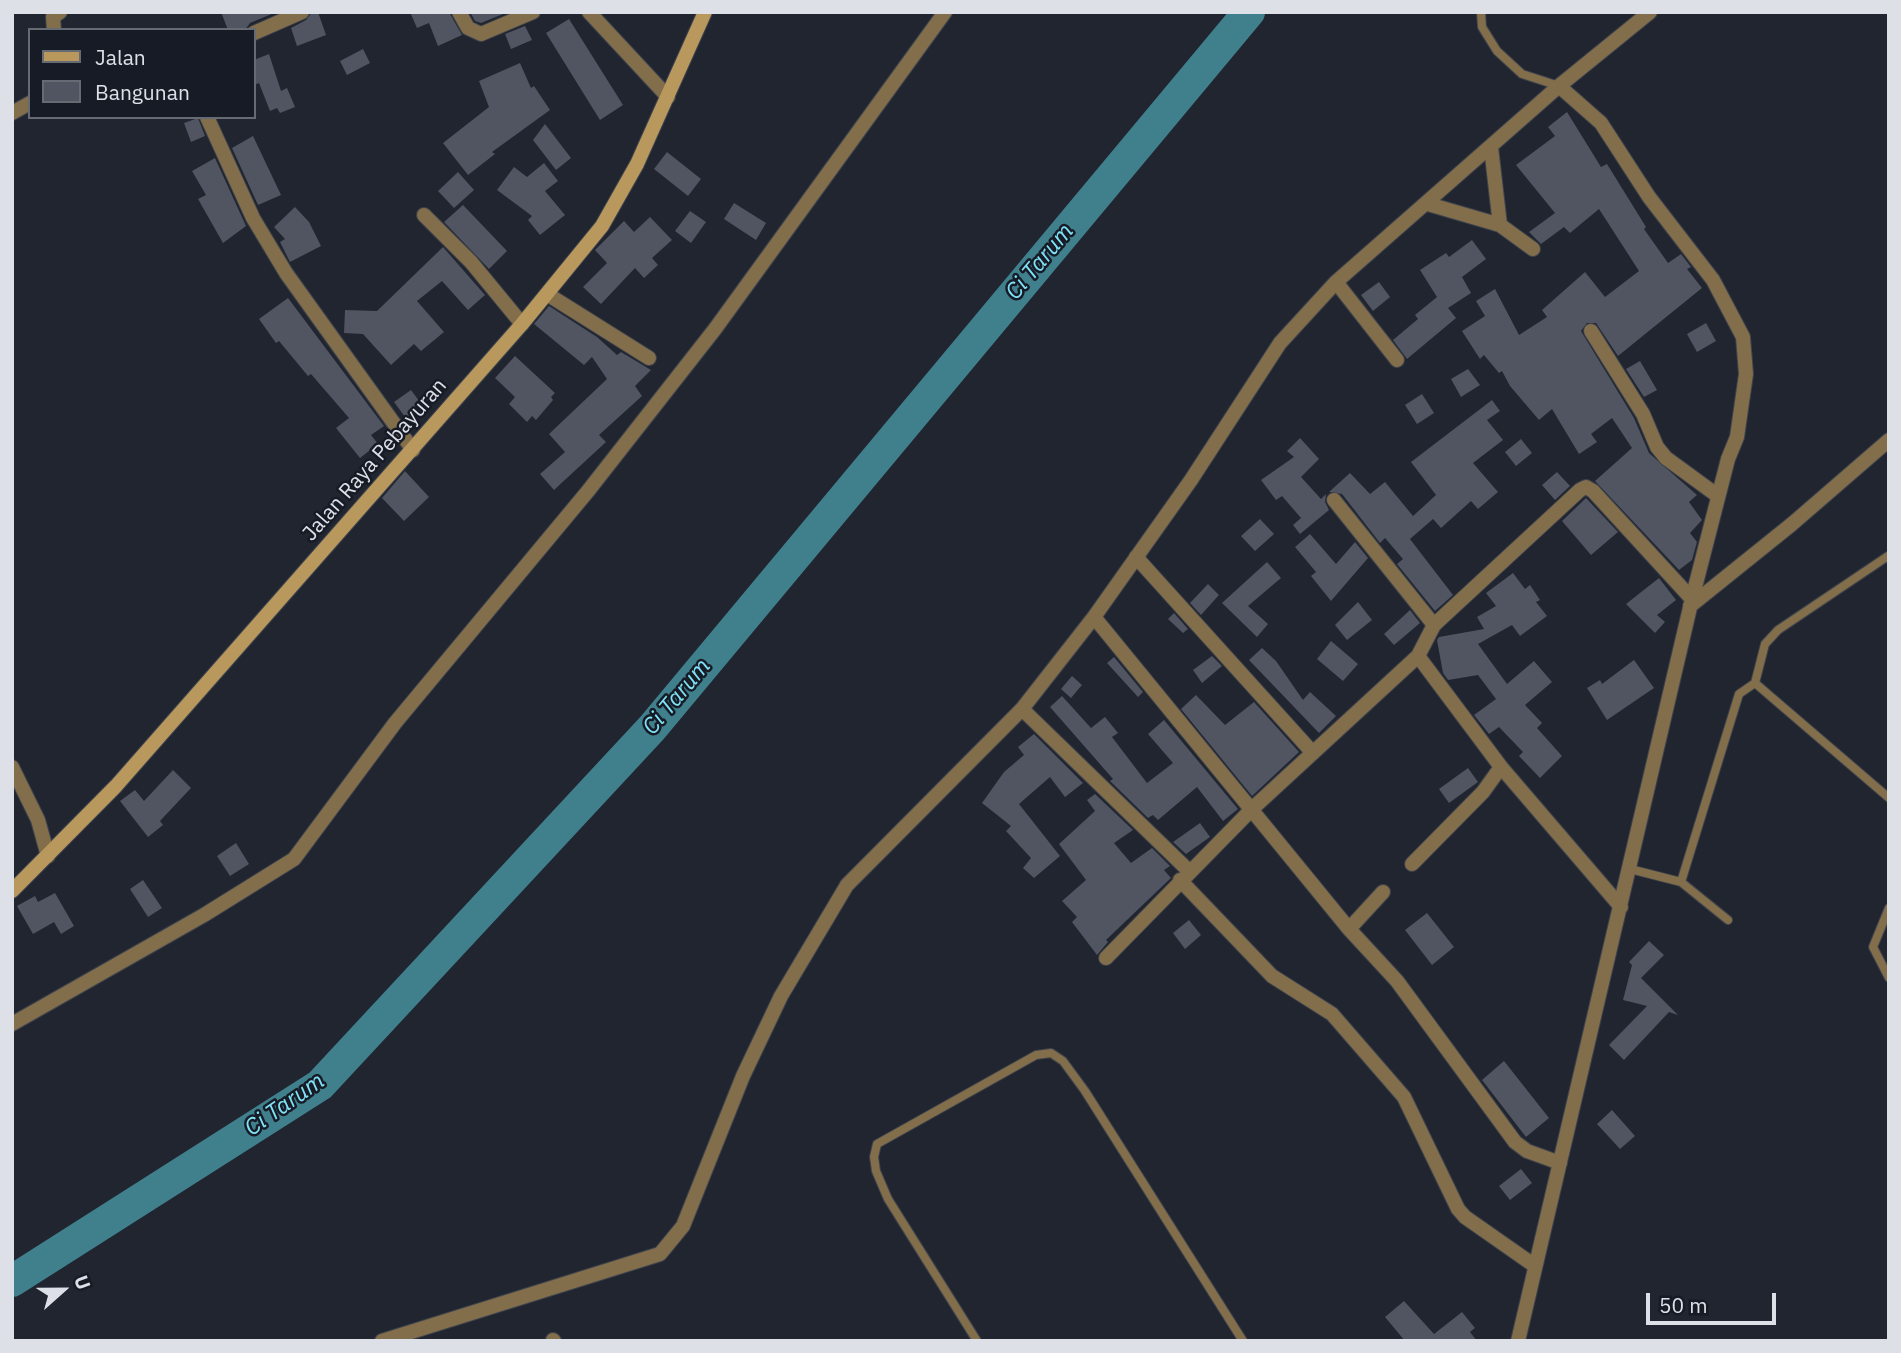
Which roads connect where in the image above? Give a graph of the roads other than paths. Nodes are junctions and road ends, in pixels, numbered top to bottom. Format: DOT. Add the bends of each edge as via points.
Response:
graph roads {
  1 [pos="60,12"];
  2 [pos="302,12"];
  3 [pos="459,12"];
  4 [pos="533,12"];
  5 [pos="589,12"];
  6 [pos="705,12"];
  7 [pos="945,12"];
  8 [pos="1481,12"];
  9 [pos="1650,12"];
  10 [pos="54,28"];
  11 [pos="256,32"];
  12 [pos="1559,86"];
  13 [pos="668,97"];
  14 [pos="28,104"];
  15 [pos="12,113"];
  16 [pos="208,119"];
  17 [pos="1491,147"];
  18 [pos="1428,204"];
  19 [pos="424,215"];
  20 [pos="1500,225"];
  21 [pos="1534,249"];
  22 [pos="1336,282"];
  23 [pos="547,295"];
  24 [pos="522,324"];
  25 [pos="1591,331"];
  26 [pos="649,358"];
  27 [pos="1397,360"];
  28 [pos="1889,440"];
  29 [pos="413,450"];
  30 [pos="1718,496"];
  31 [pos="1334,500"];
  32 [pos="1888,556"];
  33 [pos="1136,557"];
  34 [pos="1691,603"];
  35 [pos="1094,617"];
  36 [pos="1434,625"];
  37 [pos="1418,656"];
  38 [pos="1755,683"];
  39 [pos="1022,709"];
  40 [pos="1313,753"];
  41 [pos="12,767"];
  42 [pos="1501,768"];
  43 [pos="1889,798"];
  44 [pos="1253,807"];
  45 [pos="48,856"];
  46 [pos="1412,864"];
  47 [pos="1630,869"];
  48 [pos="1185,875"];
  49 [pos="1681,882"];
  50 [pos="12,891"];
  51 [pos="1382,892"];
  52 [pos="1621,907"];
  53 [pos="1889,908"];
  54 [pos="1728,920"];
  55 [pos="1349,929"];
  56 [pos="1106,958"];
  57 [pos="1889,978"];
  58 [pos="12,1024"];
  59 [pos="1560,1163"];
  60 [pos="1535,1266"];
  61 [pos="382,1341"];
  62 [pos="977,1341"];
  63 [pos="1243,1341"];
  64 [pos="1518,1341"];
  1 -- 10 [label="street" via="53,16"];
  2 -- 11 [label="street"];
  3 -- 4 [label="street" via="468,28 481,34"];
  5 -- 13 [label="street"];
  6 -- 13 [label="main road, Jalan Raya Pebayuran"];
  7 -- 58 [label="street" via="715,329 588,491 395,723 294,859"];
  8 -- 12 [label="lane" via="1482,27 1497,51 1522,74"];
  9 -- 12 [label="street"];
  12 -- 17 [label="street"];
  12 -- 30 [label="street" via="1601,122 1649,197 1713,280 1743,337 1746,374 1737,437"];
  13 -- 23 [label="main road, Jalan Raya Pebayuran" via="601,226"];
  14 -- 15 [label="street"];
  16 -- 29 [label="street" via="253,218 286,273"];
  17 -- 18 [label="street"];
  17 -- 20 [label="street"];
  18 -- 20 [label="street"];
  18 -- 22 [label="street"];
  19 -- 24 [label="street" via="471,262"];
  20 -- 21 [label="street"];
  22 -- 27 [label="street"];
  22 -- 33 [label="street" via="1280,343"];
  23 -- 24 [label="main road, Jalan Raya Pebayuran"];
  23 -- 26 [label="street"];
  24 -- 29 [label="main road, Jalan Raya Pebayuran"];
  25 -- 30 [label="street" via="1643,414 1657,447"];
  28 -- 34 [label="street"];
  29 -- 45 [label="main road, Jalan Raya Pebayuran" via="116,786"];
  30 -- 34 [label="street"];
  31 -- 36 [label="street"];
  32 -- 38 [label="lane" via="1777,630 1765,644"];
  33 -- 35 [label="street"];
  33 -- 40 [label="street"];
  34 -- 36 [label="street" via="1586,487"];
  34 -- 47 [label="street"];
  35 -- 39 [label="street"];
  35 -- 44 [label="street"];
  36 -- 37 [label="street"];
  37 -- 40 [label="street"];
  37 -- 42 [label="street"];
  38 -- 43 [label="lane"];
  38 -- 49 [label="lane" via="1739,694"];
  39 -- 48 [label="street"];
  39 -- 61 [label="street" via="847,885 781,996 743,1076 683,1226 660,1254"];
  40 -- 44 [label="street"];
  41 -- 45 [label="street" via="38,820"];
  42 -- 46 [label="street"];
  42 -- 52 [label="street"];
  44 -- 48 [label="street"];
  44 -- 55 [label="street"];
  45 -- 50 [label="main road, Jalan Raya Pebayuran"];
  47 -- 49 [label="lane"];
  47 -- 52 [label="street"];
  48 -- 56 [label="street"];
  48 -- 60 [label="street" via="1272,976 1332,1014 1404,1097 1465,1217"];
  49 -- 54 [label="lane"];
  51 -- 55 [label="street"];
  52 -- 59 [label="street"];
  53 -- 57 [label="lane" via="1873,947"];
  55 -- 59 [label="street" via="1398,981 1515,1142"];
  59 -- 60 [label="street"];
  60 -- 64 [label="street"];
  62 -- 63 [label="lane" via="888,1199 876,1171 877,1144 1036,1055 1051,1054 1063,1061 1085,1091"];
}
